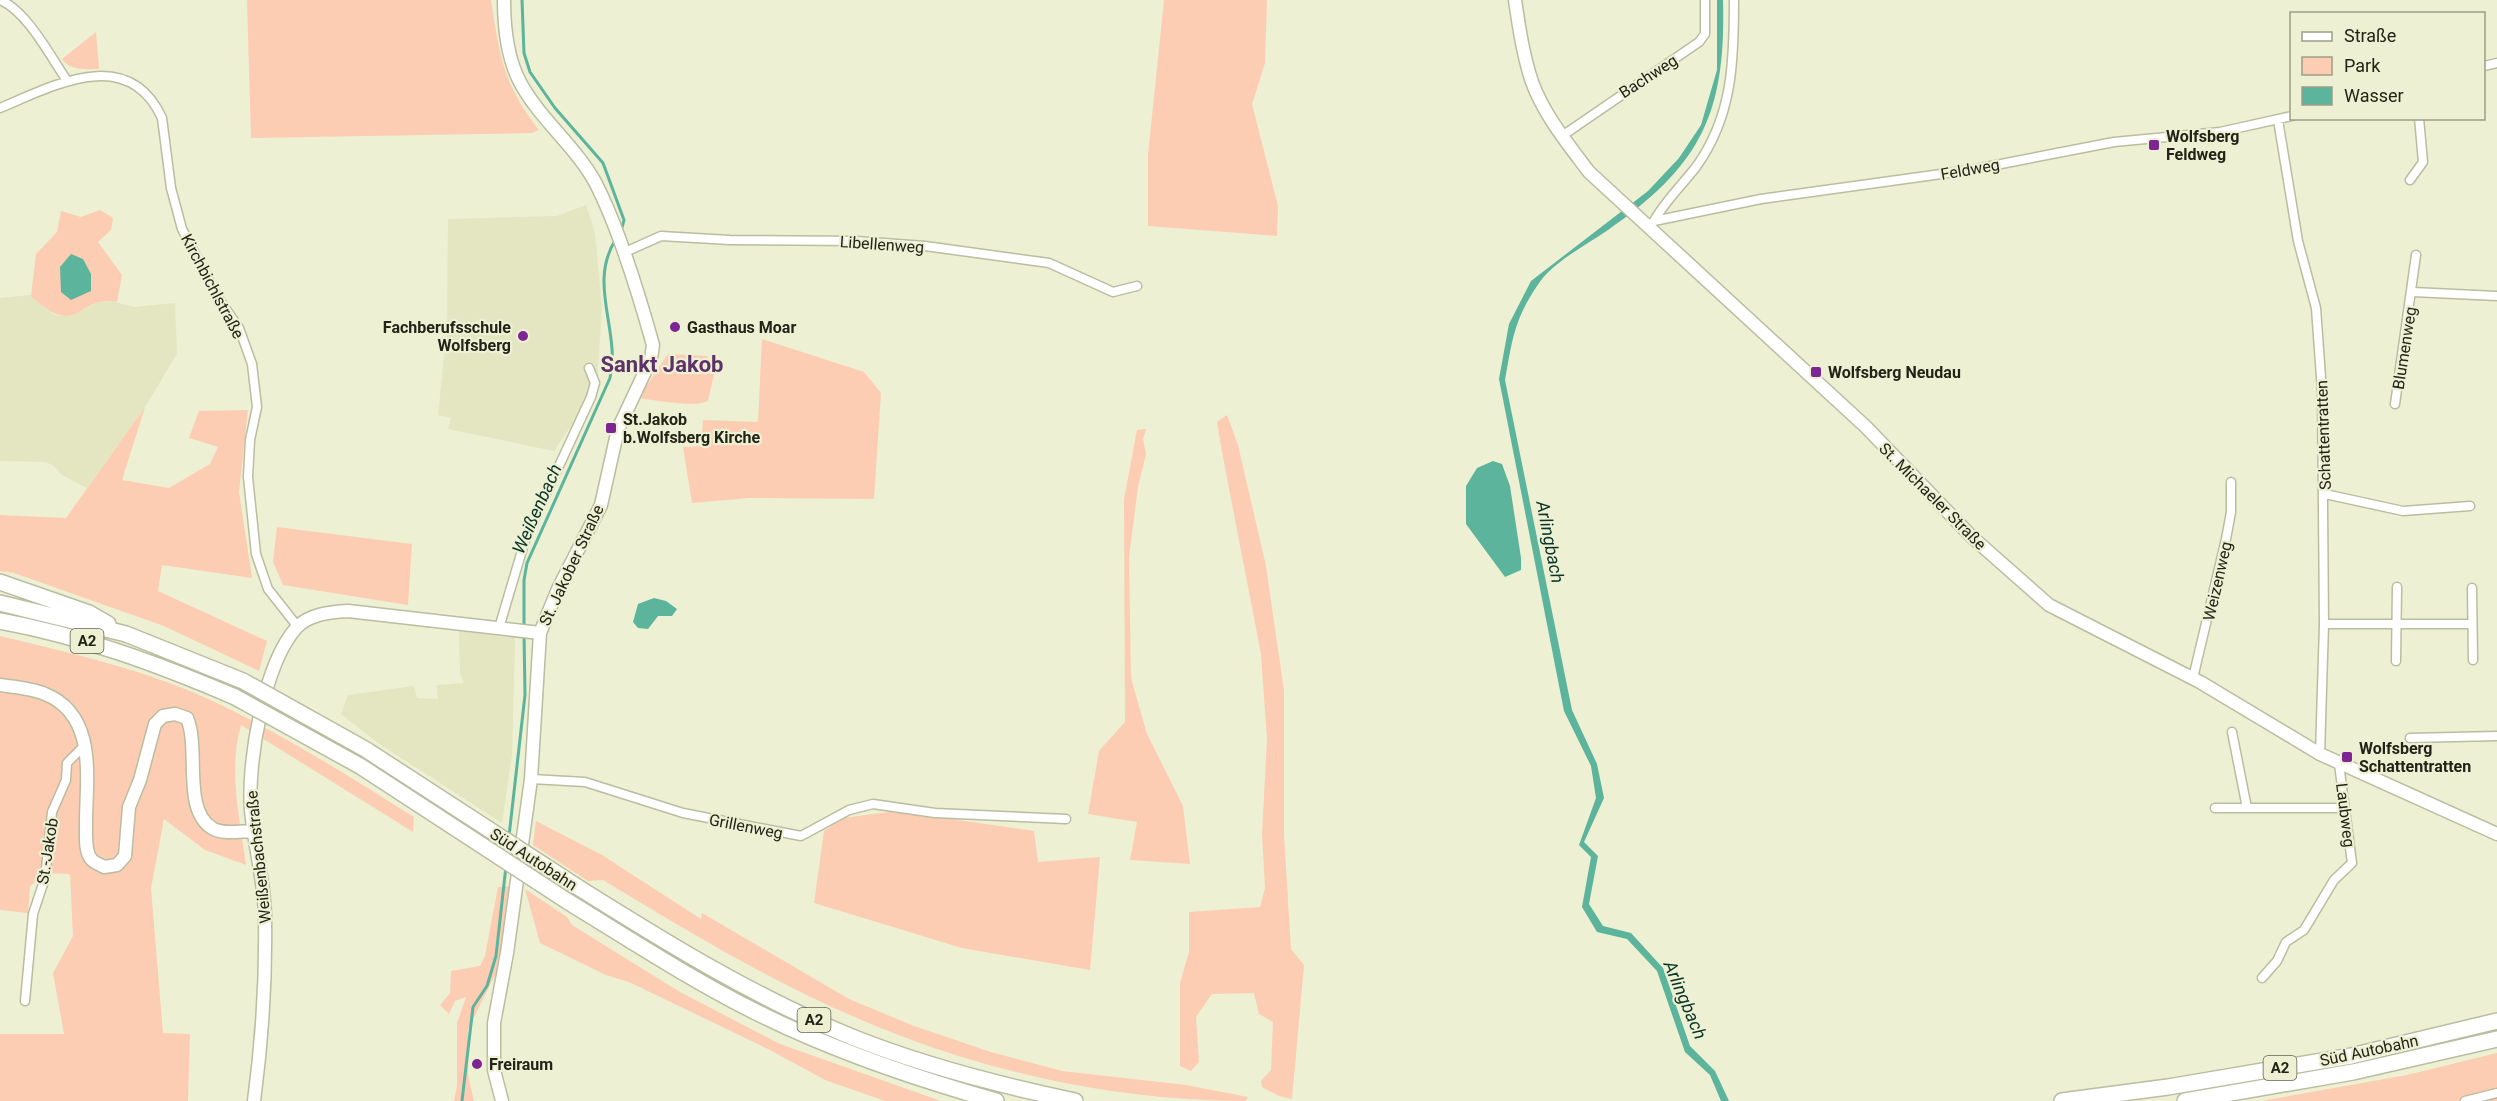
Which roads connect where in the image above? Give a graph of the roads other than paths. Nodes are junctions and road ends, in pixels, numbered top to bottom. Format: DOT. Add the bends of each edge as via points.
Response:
graph roads {
  1 [pos="0,0"];
  2 [pos="504,0"];
  3 [pos="1515,0"];
  4 [pos="1705,0"];
  5 [pos="1734,0"];
  6 [pos="66,80"];
  7 [pos="0,108"];
  8 [pos="2290,117"];
  9 [pos="2277,120"];
  10 [pos="2419,120"];
  11 [pos="1562,135"];
  12 [pos="2410,180"];
  13 [pos="1648,221"];
  14 [pos="621,249"];
  15 [pos="2416,255"];
  16 [pos="1137,286"];
  17 [pos="2413,292"];
  18 [pos="2497,296"];
  19 [pos="589,368"];
  20 [pos="2395,404"];
  21 [pos="2231,482"];
  22 [pos="2325,494"];
  23 [pos="2470,506"];
  24 [pos="0,582"];
  25 [pos="2397,588"];
  26 [pos="2472,588"];
  27 [pos="0,603"];
  28 [pos="0,621"];
  29 [pos="2324,624"];
  30 [pos="2397,624"];
  31 [pos="2472,624"];
  32 [pos="298,627"];
  33 [pos="499,628"];
  34 [pos="534,632"];
  35 [pos="126,634"];
  36 [pos="2473,660"];
  37 [pos="2396,661"];
  38 [pos="2193,678"];
  39 [pos="0,685"];
  40 [pos="2232,732"];
  41 [pos="2497,736"];
  42 [pos="2410,738"];
  43 [pos="85,745"];
  44 [pos="2320,754"];
  45 [pos="2339,764"];
  46 [pos="531,779"];
  47 [pos="2215,808"];
  48 [pos="2247,808"];
  49 [pos="2345,808"];
  50 [pos="1066,819"];
  51 [pos="253,831"];
  52 [pos="2497,834"];
  53 [pos="2262,978"];
  54 [pos="25,1001"];
  55 [pos="2497,1021"];
  56 [pos="2497,1039"];
  57 [pos="2497,1094"];
  58 [pos="254,1101"];
  59 [pos="502,1101"];
  60 [pos="996,1101"];
  61 [pos="1075,1101"];
  62 [pos="2062,1101"];
  63 [pos="2185,1101"];
  64 [pos="2465,1101"];
  1 -- 6 [label="street" via="22,16"];
  2 -- 14 [label="main road, St. Jakober Straße" via="509,52 520,83 586,167"];
  3 -- 11 [label="main road, St. Michaeler Straße" via="1533,82"];
  4 -- 11 [label="street, Bachweg" via="1705,34 1700,42"];
  5 -- 13 [label="street" via="1732,81 1717,131 1697,166"];
  6 -- 7 [label="street, Kirchbichlstraße"];
  6 -- 32 [label="street, Kirchbichlstraße" via="104,77 130,83 142,89 162,118 171,188 182,229 219,300 239,328 252,364 257,407 248,477 256,554 268,589"];
  8 -- 9 [label="street, Feldweg"];
  9 -- 13 [label="street, Feldweg" via="2220,132 2114,142 1970,170 1761,199"];
  9 -- 22 [label="street, Schattentratten" via="2298,242 2316,308"];
  10 -- 12 [label="street" via="2423,162"];
  11 -- 13 [label="main road, St. Michaeler Straße" via="1589,172 1620,202"];
  13 -- 38 [label="main road, St. Michaeler Straße" via="1866,427 1972,537 2049,605"];
  14 -- 16 [label="street, Libellenweg" via="661,236 925,246 1049,263 1113,292"];
  14 -- 34 [label="main road, St. Jakober Straße" via="653,345 651,359 618,429 601,505"];
  15 -- 17 [label="street, Blumenweg"];
  17 -- 18 [label="street, Blumenweg"];
  17 -- 20 [label="street, Blumenweg"];
  19 -- 33 [label="street" via="595,383 591,397 526,537"];
  21 -- 38 [label="street, Weizenweg" via="2228,530"];
  22 -- 23 [label="street" via="2403,511"];
  22 -- 29 [label="street, Schattentratten"];
  24 -- 35 [label="highway" via="89,613"];
  25 -- 30 [label="street"];
  26 -- 31 [label="street"];
  27 -- 35 [label="highway, Süd Autobahn / A2"];
  28 -- 60 [label="highway, Süd Autobahn / A2, bridge" via="49,630 124,652 235,697 360,766 660,959 756,1012 846,1052"];
  29 -- 30 [label="street"];
  29 -- 44 [label="street, Schattentratten"];
  30 -- 31 [label="street"];
  30 -- 37 [label="street"];
  31 -- 36 [label="street"];
  32 -- 33 [label="main road" via="322,614 348,611"];
  32 -- 51 [label="main road, Weißenbachstraße" via="284,648 264,696 250,776"];
  33 -- 34 [label="main road"];
  34 -- 46 [label="main road, St. Jakober Straße"];
  35 -- 61 [label="highway, Süd Autobahn / A2, bridge" via="243,681 365,749 576,886 716,971 772,1000 853,1037 975,1078"];
  38 -- 44 [label="main road, St. Michaeler Straße"];
  39 -- 43 [label="main road" via="44,693 58,701 79,728"];
  40 -- 48 [label="street"];
  41 -- 42 [label="street"];
  43 -- 51 [label="main road" via="89,762 86,847 92,860 104,867 117,865 125,856 129,807 155,724 163,716 187,718 192,730 195,803 202,818 212,828 224,832"];
  43 -- 54 [label="street, St.-Jakob" via="67,763 66,780 52,812 45,878 33,914"];
  44 -- 45 [label="main road, St. Michaeler Straße"];
  45 -- 49 [label="street, Laubweg"];
  45 -- 52 [label="main road, St. Michaeler Straße"];
  46 -- 50 [label="street, Grillenweg" via="585,782 683,813 801,836 849,810 873,804 935,813"];
  46 -- 59 [label="main road, St. Jakober Straße" via="494,1023 494,1070"];
  47 -- 48 [label="street"];
  48 -- 49 [label="street"];
  49 -- 53 [label="street, Laubweg" via="2352,863 2334,880 2304,930 2286,942 2269,973"];
  51 -- 58 [label="main road, Weißenbachstraße" via="265,917 262,1019"];
  55 -- 62 [label="highway, Süd Autobahn / A2" via="2351,1056"];
  56 -- 63 [label="highway, Süd Autobahn / A2" via="2353,1072"];
  57 -- 64 [label="street"];
}
